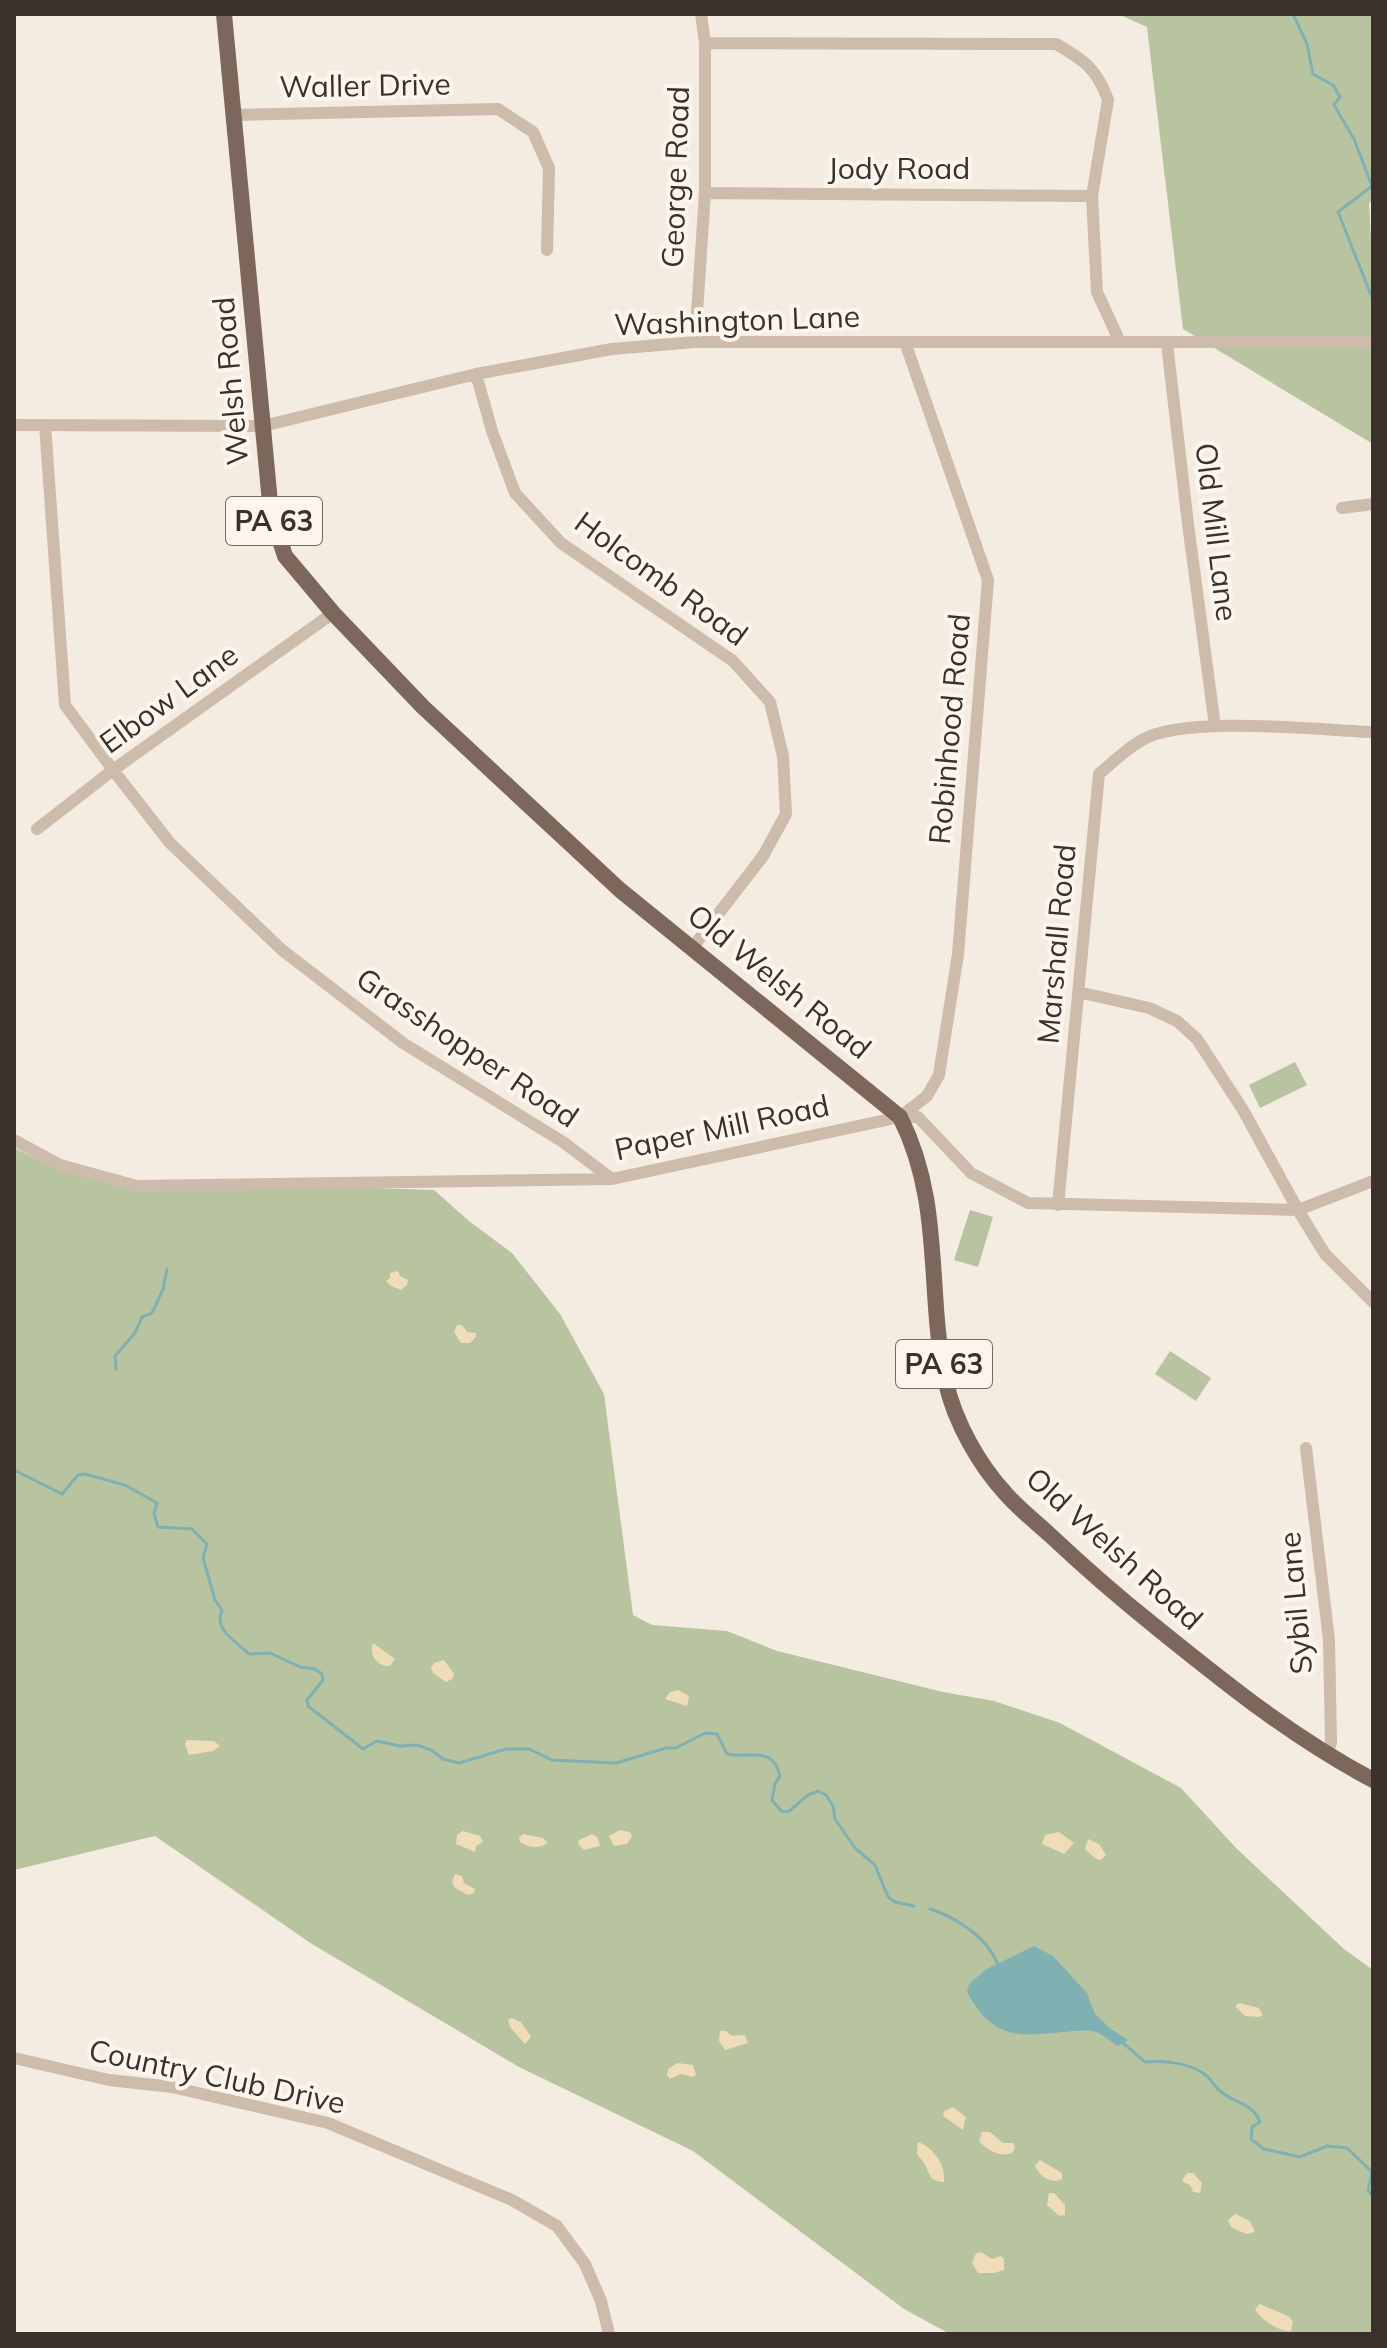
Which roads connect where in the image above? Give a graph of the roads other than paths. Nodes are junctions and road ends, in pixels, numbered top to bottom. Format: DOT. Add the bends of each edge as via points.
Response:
graph roads {
  1 [pos="224,14"];
  2 [pos="701,14"];
  3 [pos="705,43"];
  4 [pos="234,115"];
  5 [pos="705,193"];
  6 [pos="1092,196"];
  7 [pos="547,250"];
  8 [pos="695,342"];
  9 [pos="905,342"];
  10 [pos="1120,342"];
  11 [pos="1373,342"];
  12 [pos="1167,344"];
  13 [pos="476,374"];
  14 [pos="14,425"];
  15 [pos="45,425"];
  16 [pos="263,426"];
  17 [pos="1373,504"];
  18 [pos="1342,508"];
  19 [pos="333,613"];
  20 [pos="1215,726"];
  21 [pos="1373,732"];
  22 [pos="113,770"];
  23 [pos="37,829"];
  24 [pos="620,890"];
  25 [pos="693,947"];
  26 [pos="1078,992"];
  27 [pos="900,1117"];
  28 [pos="14,1140"];
  29 [pos="612,1179"];
  30 [pos="1373,1181"];
  31 [pos="1058,1205"];
  32 [pos="1298,1210"];
  33 [pos="1373,1302"];
  34 [pos="1306,1448"];
  35 [pos="1326,1753"];
  36 [pos="1373,1780"];
  37 [pos="14,2058"];
  38 [pos="609,2334"];
  1 -- 4 [label="main road, Welsh Road / PA 63"];
  2 -- 3 [label="street, George Road"];
  3 -- 5 [label="street, George Road"];
  3 -- 6 [label="street" via="1056,44 1091,67 1108,100"];
  4 -- 7 [label="street, Waller Drive" via="498,109 533,132 549,168"];
  4 -- 16 [label="main road, Welsh Road / PA 63"];
  5 -- 6 [label="street, Jody Road"];
  5 -- 8 [label="street, George Road"];
  6 -- 10 [label="street" via="1097,292"];
  8 -- 9 [label="street, Washington Lane"];
  8 -- 13 [label="street, Washington Lane" via="612,349"];
  9 -- 10 [label="street, Washington Lane"];
  9 -- 27 [label="street, Robinhood Road" via="988,580 958,954 939,1075 927,1096"];
  10 -- 12 [label="street, Washington Lane"];
  11 -- 12 [label="street, Washington Lane"];
  12 -- 20 [label="street, Old Mill Lane"];
  13 -- 16 [label="street, Washington Lane"];
  13 -- 25 [label="street, Holcomb Road" via="515,493 561,543 733,661 770,702 783,756 786,814 763,856"];
  14 -- 15 [label="street, Washington Lane"];
  15 -- 16 [label="street, Washington Lane"];
  15 -- 22 [label="street, Grasshopper Road" via="65,705"];
  16 -- 19 [label="main road, Welsh Road / PA 63" via="271,513 285,556"];
  17 -- 18 [label="street"];
  19 -- 22 [label="street, Elbow Lane"];
  19 -- 24 [label="main road, Welsh Road / PA 63" via="392,677"];
  20 -- 21 [label="street, Marshall Road"];
  20 -- 26 [label="street, Marshall Road" via="1144,739 1099,774"];
  22 -- 23 [label="street, Elbow Lane"];
  22 -- 29 [label="street, Grasshopper Road" via="170,843 282,950 403,1043 563,1142"];
  24 -- 25 [label="main road, Old Welsh Road / PA 63"];
  25 -- 27 [label="main road, Old Welsh Road / PA 63"];
  26 -- 31 [label="street, Marshall Road"];
  26 -- 32 [label="street" via="1149,1008 1177,1021 1197,1039"];
  27 -- 29 [label="street, Paper Mill Road"];
  27 -- 31 [label="street" via="918,1117 971,1173 1028,1203"];
  27 -- 35 [label="main road, Old Welsh Road / PA 63" via="922,1172 946,1385 968,1440 1006,1494 1108,1588 1259,1710"];
  28 -- 29 [label="street, Paper Mill Road" via="60,1165 137,1186"];
  30 -- 32 [label="street"];
  31 -- 32 [label="street"];
  32 -- 33 [label="street" via="1325,1254"];
  34 -- 35 [label="street, Sybil Lane" via="1329,1640 1331,1743"];
  35 -- 36 [label="main road, Old Welsh Road / PA 63"];
  37 -- 38 [label="street, Country Club Drive" via="328,2123 512,2200 557,2226 585,2264"];
}
